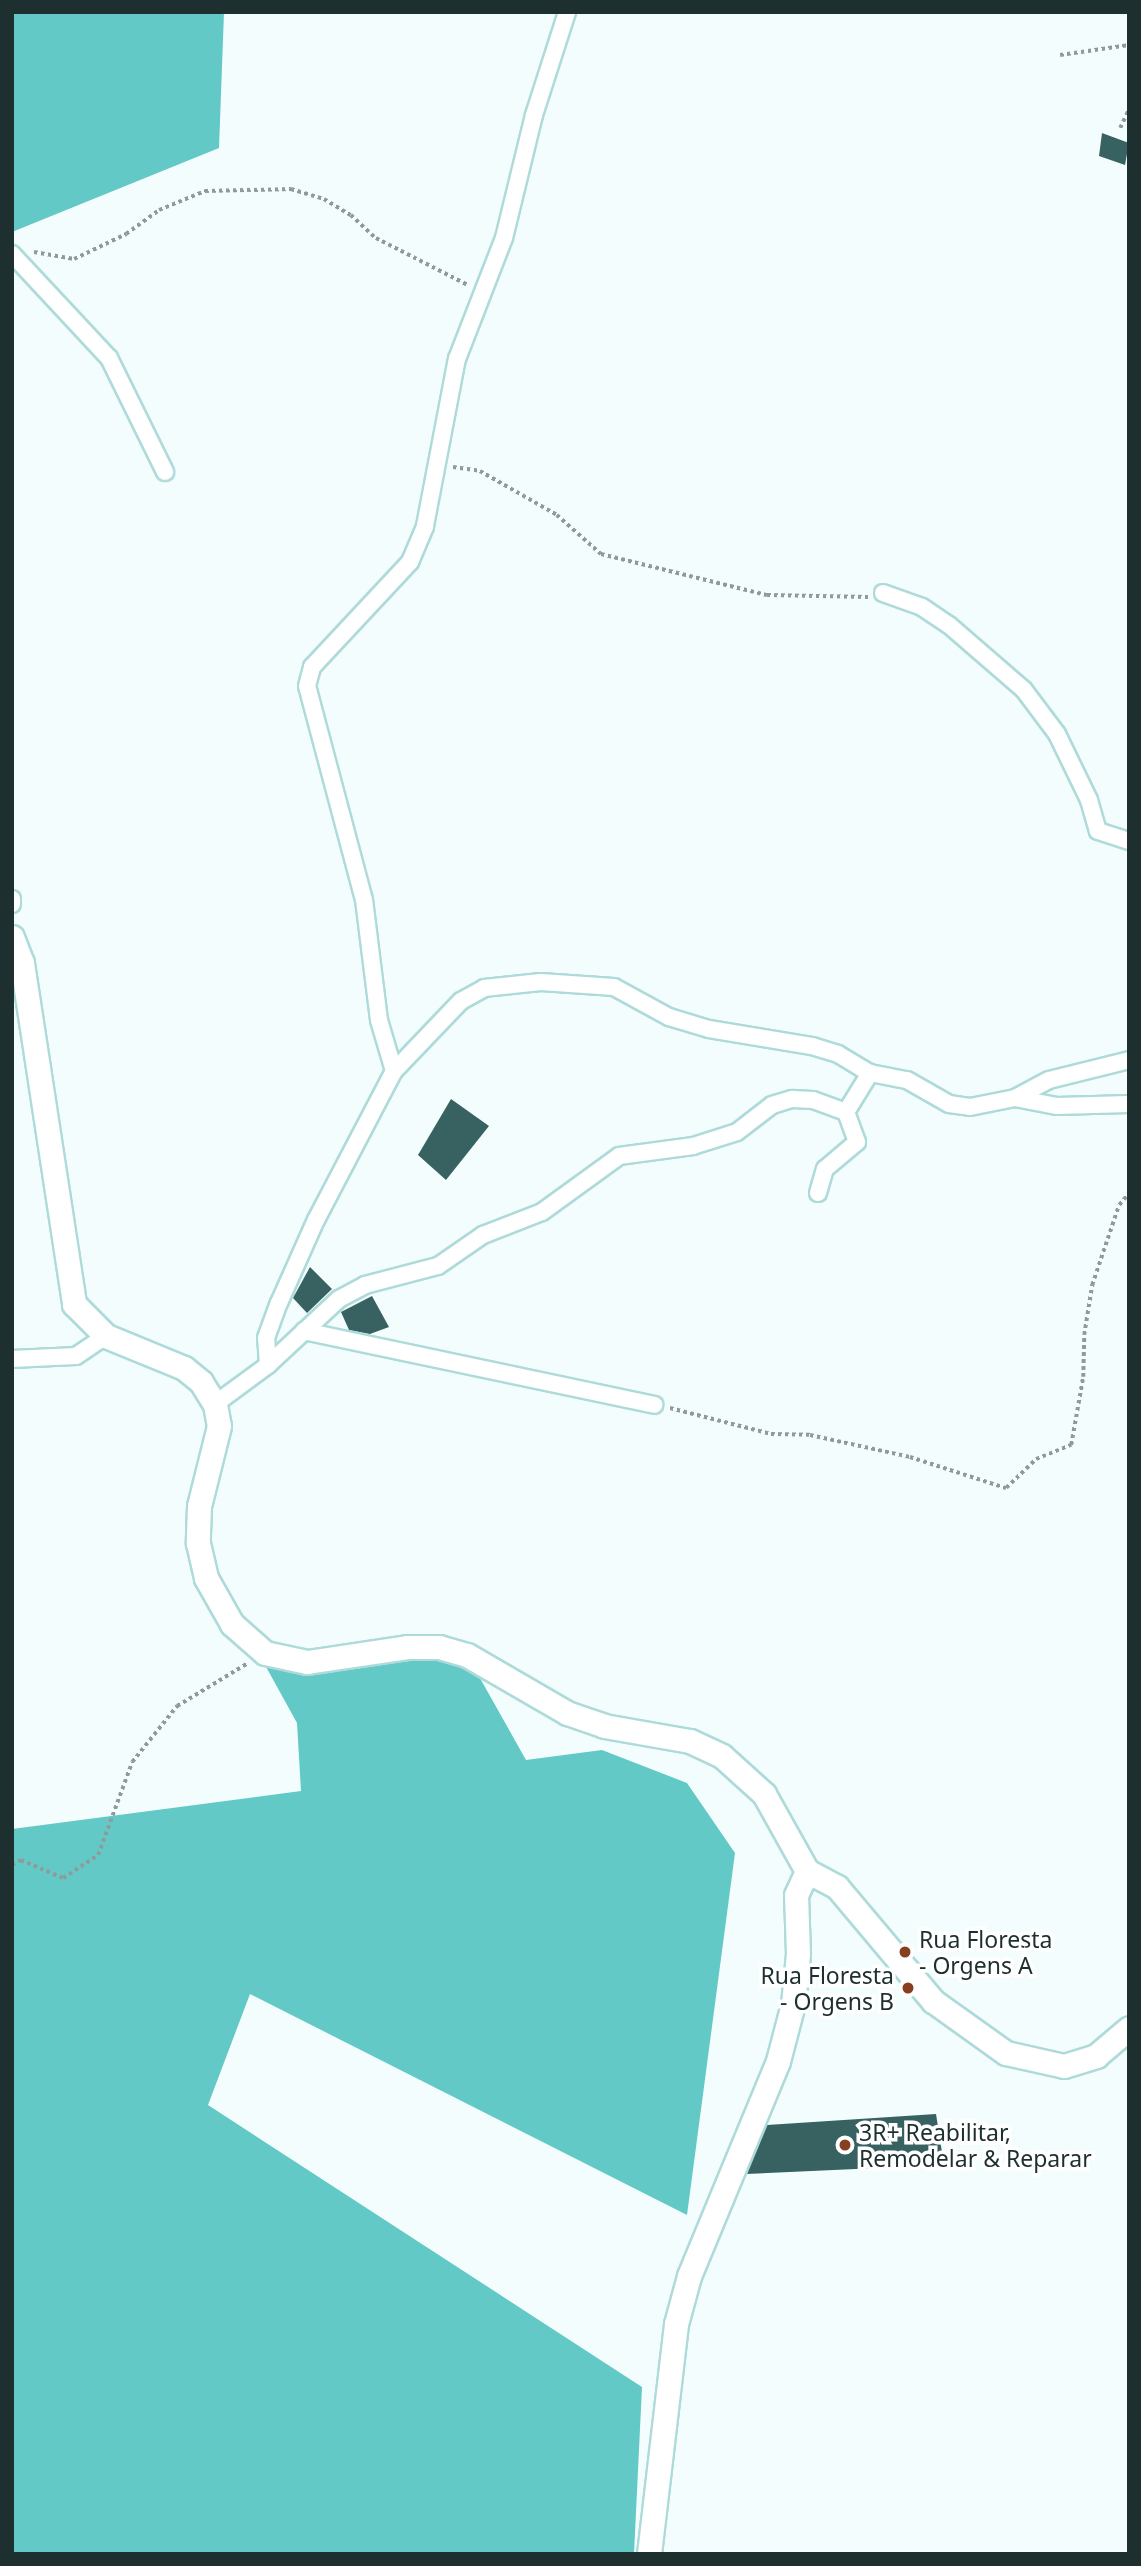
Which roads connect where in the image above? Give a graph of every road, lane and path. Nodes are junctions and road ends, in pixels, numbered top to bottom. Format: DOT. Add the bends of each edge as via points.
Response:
graph roads {
  1 [pos="567,12"];
  2 [pos="1129,45"];
  3 [pos="1060,55"];
  4 [pos="1129,109"];
  5 [pos="1120,128"];
  6 [pos="30,251"];
  7 [pos="12,254"];
  8 [pos="483,293"];
  9 [pos="437,464"];
  10 [pos="165,472"];
  11 [pos="883,593"];
  12 [pos="1129,841"];
  13 [pos="12,937"];
  14 [pos="1129,1060"];
  15 [pos="394,1071"];
  16 [pos="870,1073"];
  17 [pos="1015,1098"];
  18 [pos="1129,1104"];
  19 [pos="846,1112"];
  20 [pos="818,1193"];
  21 [pos="1129,1193"];
  22 [pos="304,1331"];
  23 [pos="106,1336"];
  24 [pos="14,1357"];
  25 [pos="268,1365"];
  26 [pos="215,1404"];
  27 [pos="654,1405"];
  28 [pos="265,1653"];
  29 [pos="12,1864"];
  30 [pos="807,1871"];
  31 [pos="1129,2028"];
  32 [pos="649,2554"];
  1 -- 8 [label="street" via="534,115 505,238"];
  2 -- 3 [label="path"];
  4 -- 5 [label="path"];
  6 -- 8 [label="path" via="74,259 159,210 205,191 291,190 324,199 376,238"];
  7 -- 10 [label="street" via="109,358"];
  8 -- 9 [label="street" via="457,359"];
  9 -- 11 [label="path" via="480,471 557,515 601,554 767,595 856,600"];
  9 -- 15 [label="street" via="425,526 410,562 312,667 307,686 364,900 379,1020"];
  11 -- 12 [label="street" via="922,607 949,625 1024,690 1057,734 1089,800 1098,831"];
  13 -- 23 [label="street" via="22,963 41,1079 68,1283 74,1304"];
  14 -- 17 [label="street" via="1049,1080"];
  15 -- 16 [label="street" via="461,1001 484,988 541,982 614,987 668,1017 709,1029 813,1046"];
  15 -- 25 [label="street" via="316,1220 279,1303 266,1338"];
  16 -- 17 [label="street" via="907,1080 949,1104 970,1107"];
  16 -- 19 [label="street"];
  17 -- 18 [label="street" via="1057,1105"];
  19 -- 20 [label="street" via="857,1142 825,1169"];
  19 -- 22 [label="street" via="813,1100 792,1099 772,1105 737,1132 694,1146 619,1156 542,1212 483,1235 438,1266 365,1285 339,1299"];
  21 -- 27 [label="path" via="1119,1205 1092,1285 1071,1445 1036,1459 1006,1488 910,1457 810,1435 771,1434"];
  22 -- 25 [label="street"];
  22 -- 27 [label="street"];
  23 -- 24 [label="street" via="76,1356"];
  23 -- 26 [label="street" via="184,1368 201,1382"];
  25 -- 26 [label="street"];
  26 -- 28 [label="street" via="219,1426 199,1506 198,1543 206,1578 232,1624"];
  28 -- 29 [label="path" via="177,1706 132,1762 98,1855 63,1878 21,1860"];
  28 -- 30 [label="street" via="307,1662 407,1647 439,1647 467,1655 567,1713 604,1727 690,1741 722,1756 765,1794"];
  30 -- 31 [label="street" via="837,1887 933,2001 1006,2053 1064,2066 1096,2056"];
  30 -- 32 [label="street" via="796,1895 798,1954 793,2004 778,2061 689,2276 676,2324"];
}
